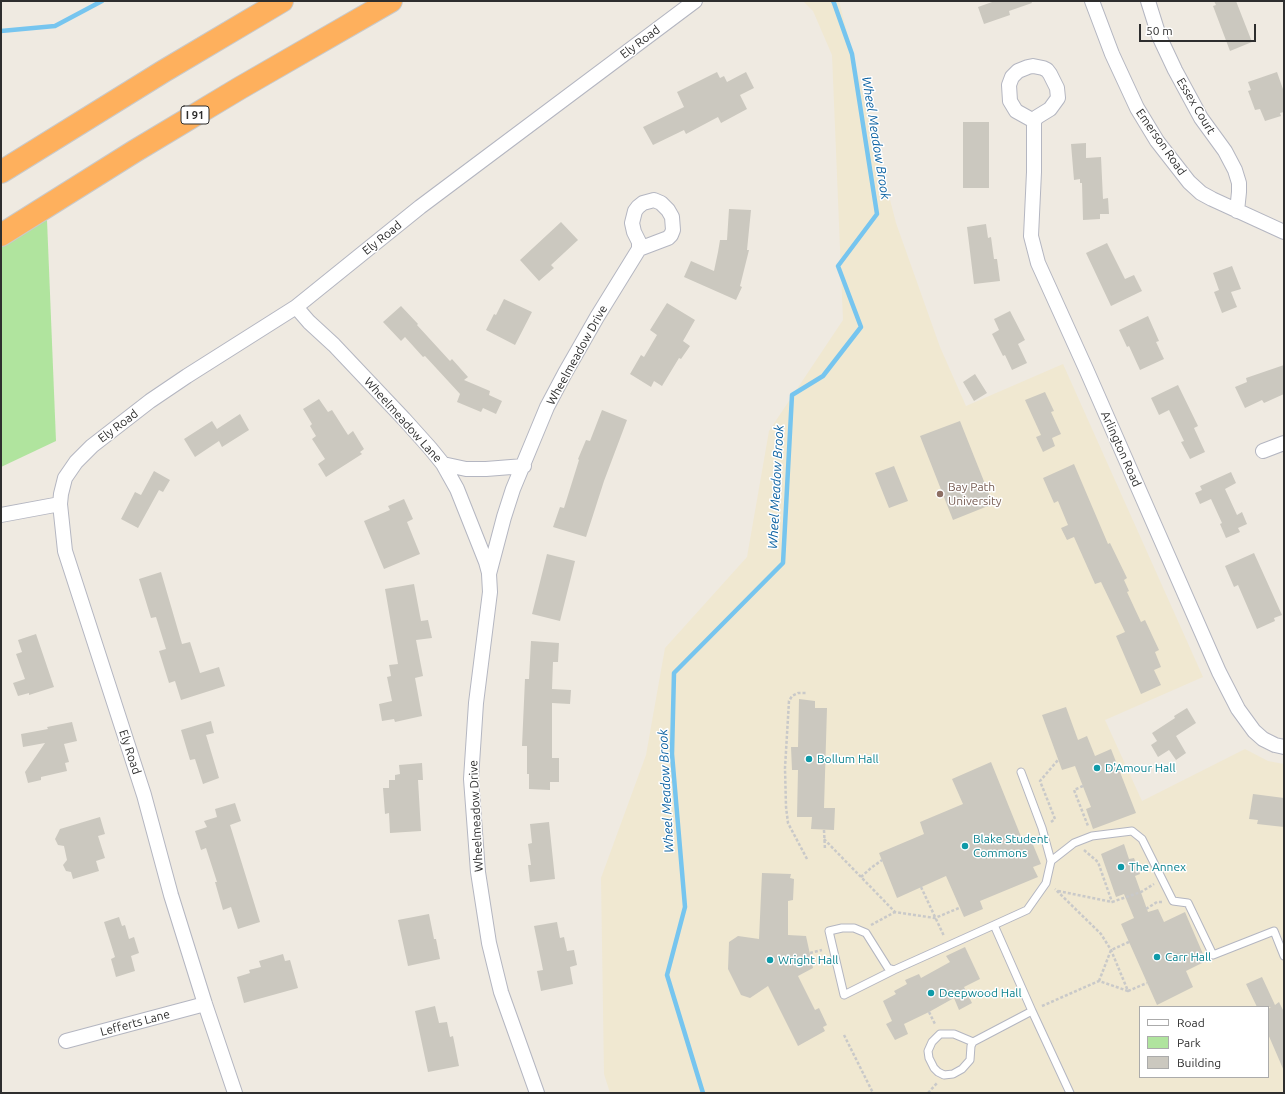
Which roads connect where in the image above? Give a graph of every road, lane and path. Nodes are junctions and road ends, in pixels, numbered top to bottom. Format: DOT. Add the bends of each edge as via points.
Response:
graph roads {
  1 [pos="282,1"];
  2 [pos="391,1"];
  3 [pos="695,1"];
  4 [pos="1092,1"];
  5 [pos="1148,1"];
  6 [pos="1034,121"];
  7 [pos="1,172"];
  8 [pos="1237,211"];
  9 [pos="1284,232"];
  10 [pos="1,235"];
  11 [pos="639,249"];
  12 [pos="296,307"];
  13 [pos="1284,443"];
  14 [pos="1263,451"];
  15 [pos="443,464"];
  16 [pos="524,466"];
  17 [pos="60,504"];
  18 [pos="1,515"];
  19 [pos="489,574"];
  20 [pos="807,693"];
  21 [pos="1284,747"];
  22 [pos="1058,760"];
  23 [pos="1021,772"];
  24 [pos="1083,786"];
  25 [pos="1042,828"];
  26 [pos="824,830"];
  27 [pos="1092,836"];
  28 [pos="824,839"];
  29 [pos="1074,843"];
  30 [pos="825,850"];
  31 [pos="807,859"];
  32 [pos="882,860"];
  33 [pos="1051,861"];
  34 [pos="861,877"];
  35 [pos="1162,878"];
  36 [pos="1046,883"];
  37 [pos="921,887"];
  38 [pos="1058,891"];
  39 [pos="1173,901"];
  40 [pos="1112,902"];
  41 [pos="960,908"];
  42 [pos="1146,909"];
  43 [pos="895,912"];
  44 [pos="935,918"];
  45 [pos="994,925"];
  46 [pos="860,930"];
  47 [pos="1128,942"];
  48 [pos="948,946"];
  49 [pos="1111,950"];
  50 [pos="1284,956"];
  51 [pos="894,970"];
  52 [pos="1099,981"];
  53 [pos="1147,983"];
  54 [pos="1128,991"];
  55 [pos="205,1004"];
  56 [pos="1032,1011"];
  57 [pos="844,1035"];
  58 [pos="66,1041"];
  59 [pos="973,1042"];
  60 [pos="235,1093"];
  61 [pos="537,1093"];
  62 [pos="873,1093"];
  63 [pos="1070,1093"];
  1 -- 7 [label="highway"];
  2 -- 10 [label="highway, I 91" via="233,92"];
  3 -- 12 [label="street, Ely Road" via="426,202"];
  4 -- 8 [label="street, Emerson Road" via="1136,108 1157,141 1189,182 1201,193"];
  5 -- 8 [label="street, Essex Court" via="1175,70 1201,118 1225,151 1235,170 1239,188"];
  6 -- 21 [label="street, Arlington Road" via="1031,236 1038,263 1219,672 1238,709 1254,730 1262,739 1275,746"];
  8 -- 9 [label="street, Emerson Road"];
  11 -- 16 [label="street, Wheelmeadow Drive" via="565,373 547,407"];
  12 -- 15 [label="street, Wheelmeadow Lane" via="404,419"];
  12 -- 17 [label="street, Ely Road" via="150,401 92,446 65,478"];
  13 -- 14 [label="street"];
  15 -- 16 [label="street" via="486,469"];
  15 -- 19 [label="street, Wheelmeadow Lane" via="457,489"];
  16 -- 19 [label="street, Wheelmeadow Drive" via="504,517"];
  17 -- 18 [label="street"];
  17 -- 55 [label="street, Ely Road" via="65,551 144,795"];
  19 -- 61 [label="street, Wheelmeadow Drive" via="490,592 476,703 471,779 478,872 489,943 501,992"];
  20 -- 31 [label="path" via="798,693 789,701 785,768 788,823"];
  22 -- 25 [label="path" via="1040,781 1055,819"];
  23 -- 25 [label="lane"];
  24 -- 27 [label="path" via="1074,790"];
  25 -- 33 [label="lane"];
  26 -- 28 [label="path"];
  27 -- 29 [label="lane"];
  27 -- 35 [label="lane" via="1132,831 1142,838"];
  28 -- 30 [label="path"];
  28 -- 34 [label="path"];
  29 -- 33 [label="lane"];
  29 -- 40 [label="path" via="1098,862"];
  32 -- 34 [label="path"];
  33 -- 36 [label="lane"];
  34 -- 43 [label="path"];
  35 -- 39 [label="lane"];
  35 -- 40 [label="path" via="1141,892"];
  36 -- 38 [label="path"];
  36 -- 45 [label="lane" via="1027,910"];
  37 -- 44 [label="path"];
  38 -- 40 [label="path"];
  38 -- 49 [label="path" via="1101,934"];
  39 -- 42 [label="path" via="1157,902"];
  39 -- 50 [label="lane" via="1188,903 1213,956 1274,931"];
  41 -- 44 [label="path"];
  43 -- 44 [label="path"];
  43 -- 46 [label="path"];
  44 -- 48 [label="path"];
  45 -- 48 [label="lane"];
  45 -- 56 [label="lane"];
  46 -- 51 [label="lane" via="866,933 888,968"];
  46 -- 51 [label="lane" via="848,928 829,931 844,995"];
  47 -- 49 [label="path"];
  48 -- 51 [label="lane"];
  49 -- 52 [label="path"];
  49 -- 54 [label="path"];
  52 -- 54 [label="path"];
  52 -- 56 [label="path"];
  53 -- 54 [label="path"];
  55 -- 58 [label="street, Lefferts Lane"];
  55 -- 60 [label="street, Ely Road"];
  56 -- 59 [label="lane"];
  56 -- 63 [label="lane"];
  57 -- 62 [label="path"];
  59 -- 59 [label="lane" via="970,1060 962,1069 944,1075 934,1068 928,1050 940,1034 954,1034"];
}
